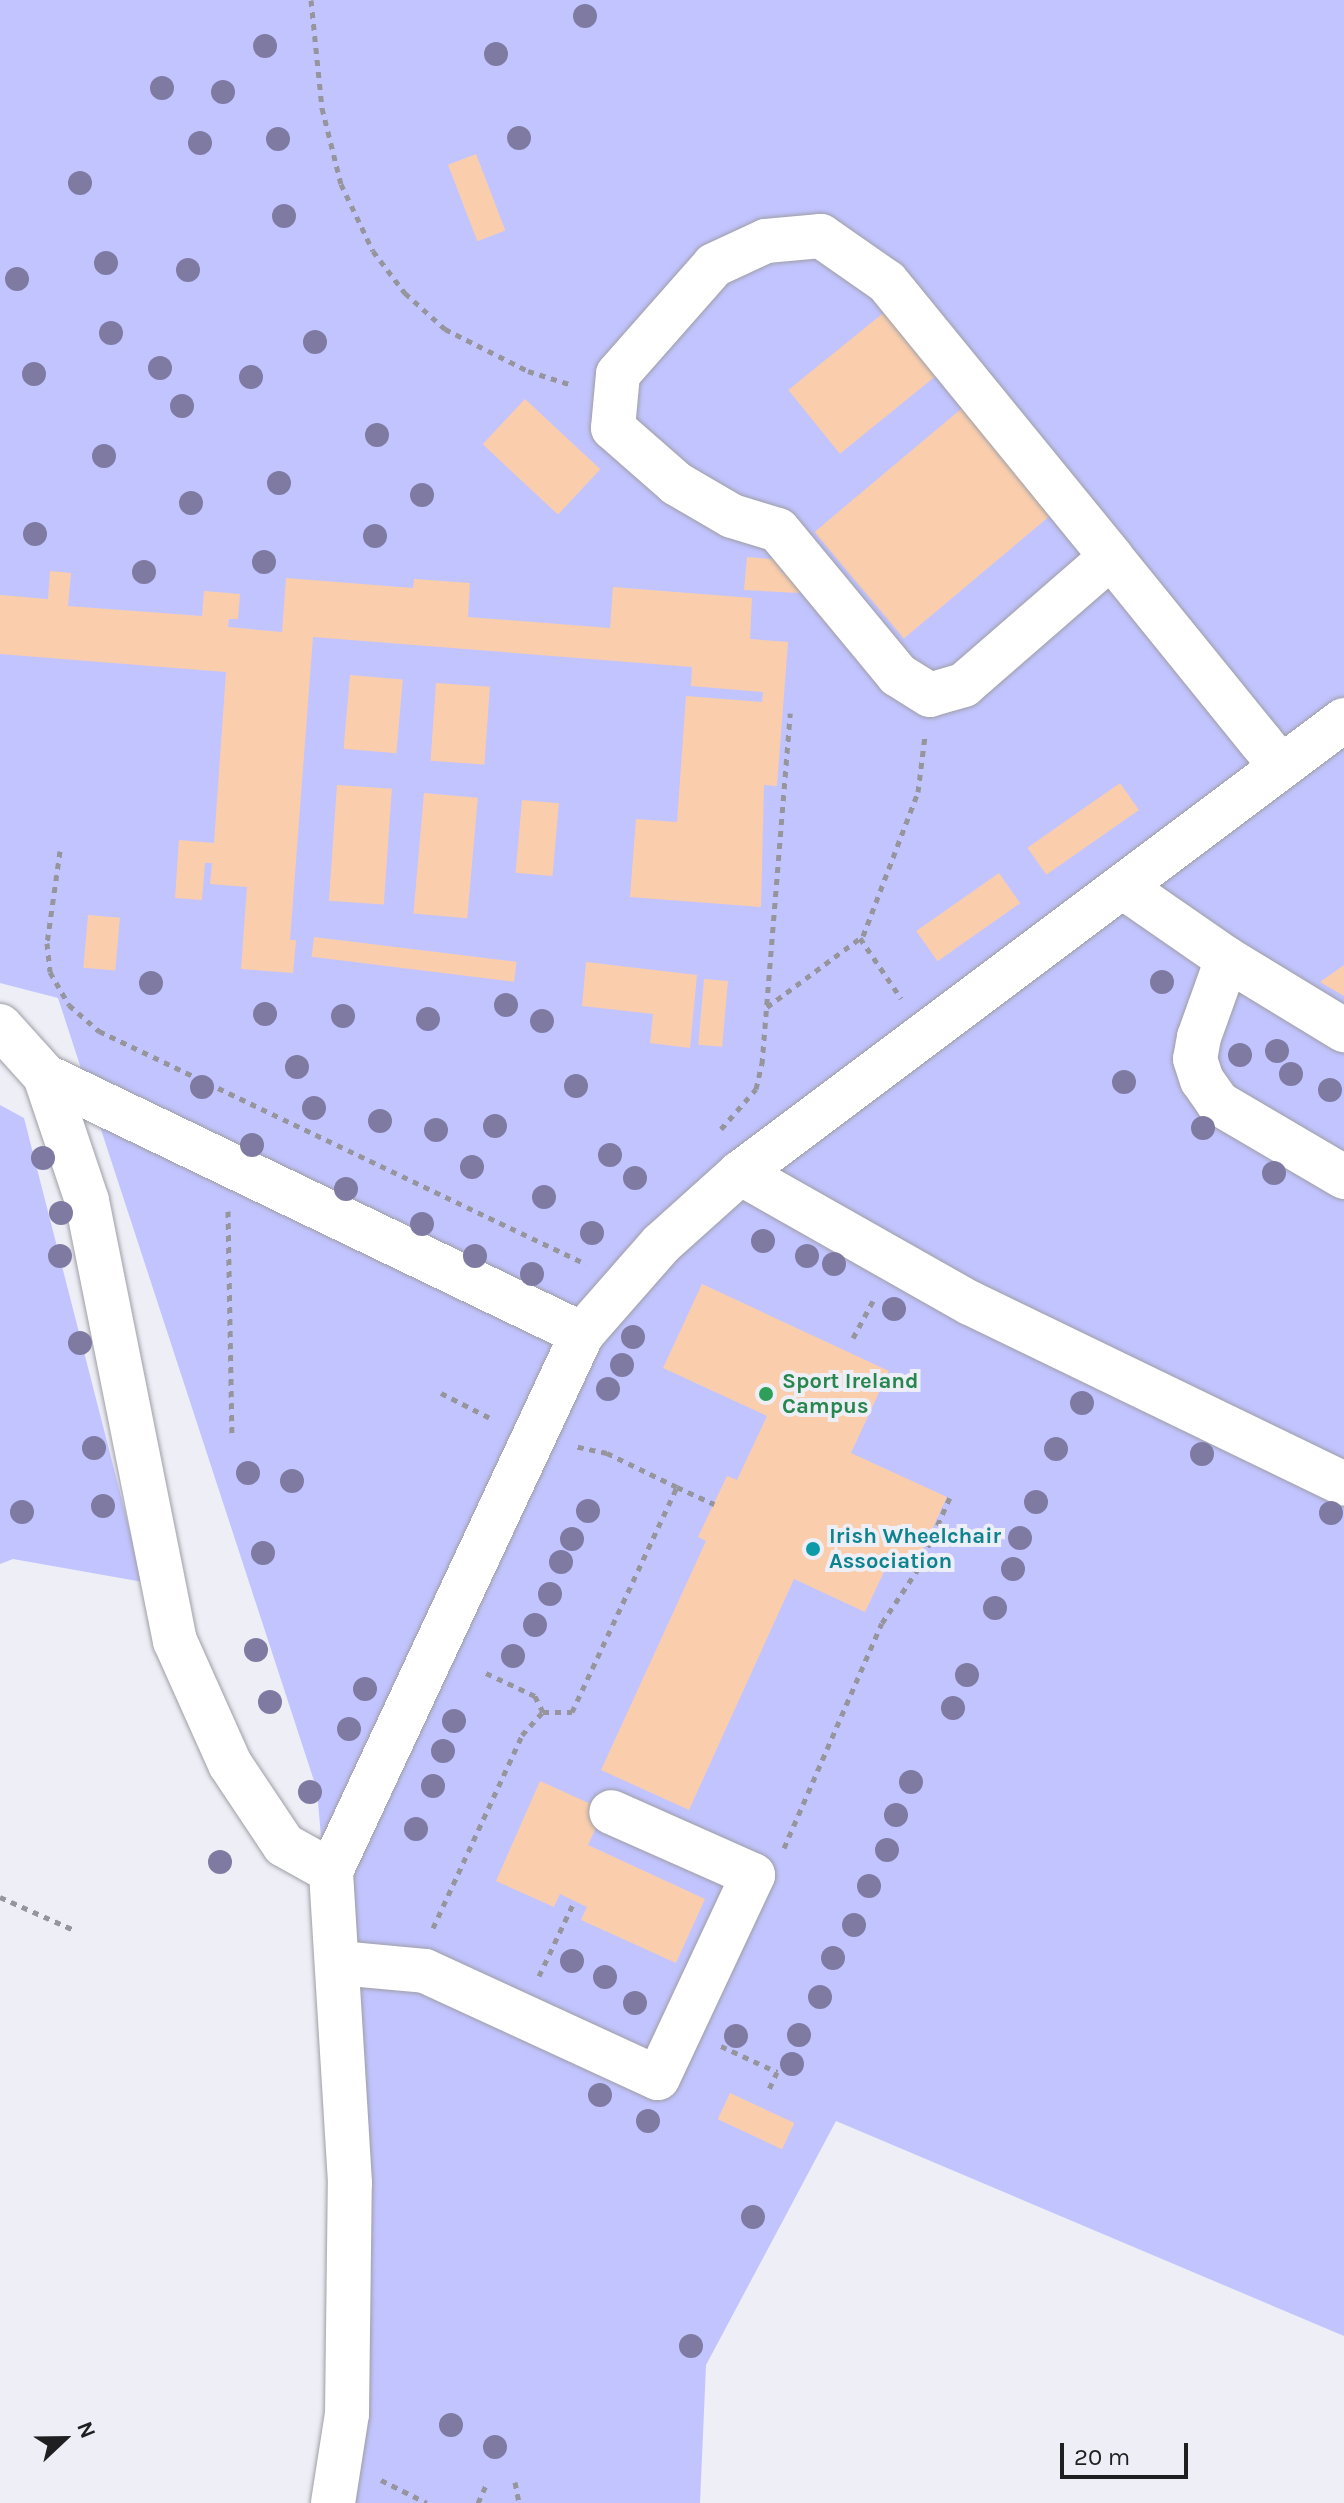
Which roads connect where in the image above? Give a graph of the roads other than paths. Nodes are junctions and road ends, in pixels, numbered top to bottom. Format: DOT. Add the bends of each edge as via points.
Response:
graph roads {
  1 [pos="1111,557"];
  2 [pos="1344,720"];
  3 [pos="1281,767"];
  4 [pos="1123,887"];
  5 [pos="1227,959"];
  6 [pos="0,1026"];
  7 [pos="1344,1030"];
  8 [pos="45,1076"];
  9 [pos="740,1173"];
  10 [pos="1344,1177"];
  11 [pos="565,1325"];
  12 [pos="1344,1484"];
  13 [pos="611,1812"];
  14 [pos="331,1871"];
  15 [pos="339,1963"];
  16 [pos="333,2503"];
  1 -- 1 [label="lane" via="887,282 821,236 766,241 714,265 618,374 613,428 677,484 732,516 778,530 898,675 930,695 964,685"];
  1 -- 3 [label="lane"];
  2 -- 3 [label="lane"];
  3 -- 4 [label="lane"];
  4 -- 5 [label="lane"];
  4 -- 9 [label="lane"];
  5 -- 7 [label="lane"];
  5 -- 10 [label="lane" via="1199,1037 1195,1059 1202,1080 1218,1103"];
  6 -- 8 [label="lane"];
  8 -- 11 [label="lane"];
  8 -- 14 [label="lane" via="87,1201 175,1641 230,1764 284,1845"];
  9 -- 11 [label="lane"];
  9 -- 12 [label="lane" via="970,1303"];
  11 -- 14 [label="lane"];
  13 -- 15 [label="lane" via="753,1875 658,2078 425,1971"];
  14 -- 15 [label="lane"];
  15 -- 16 [label="lane" via="350,2183 347,2414"];
}
